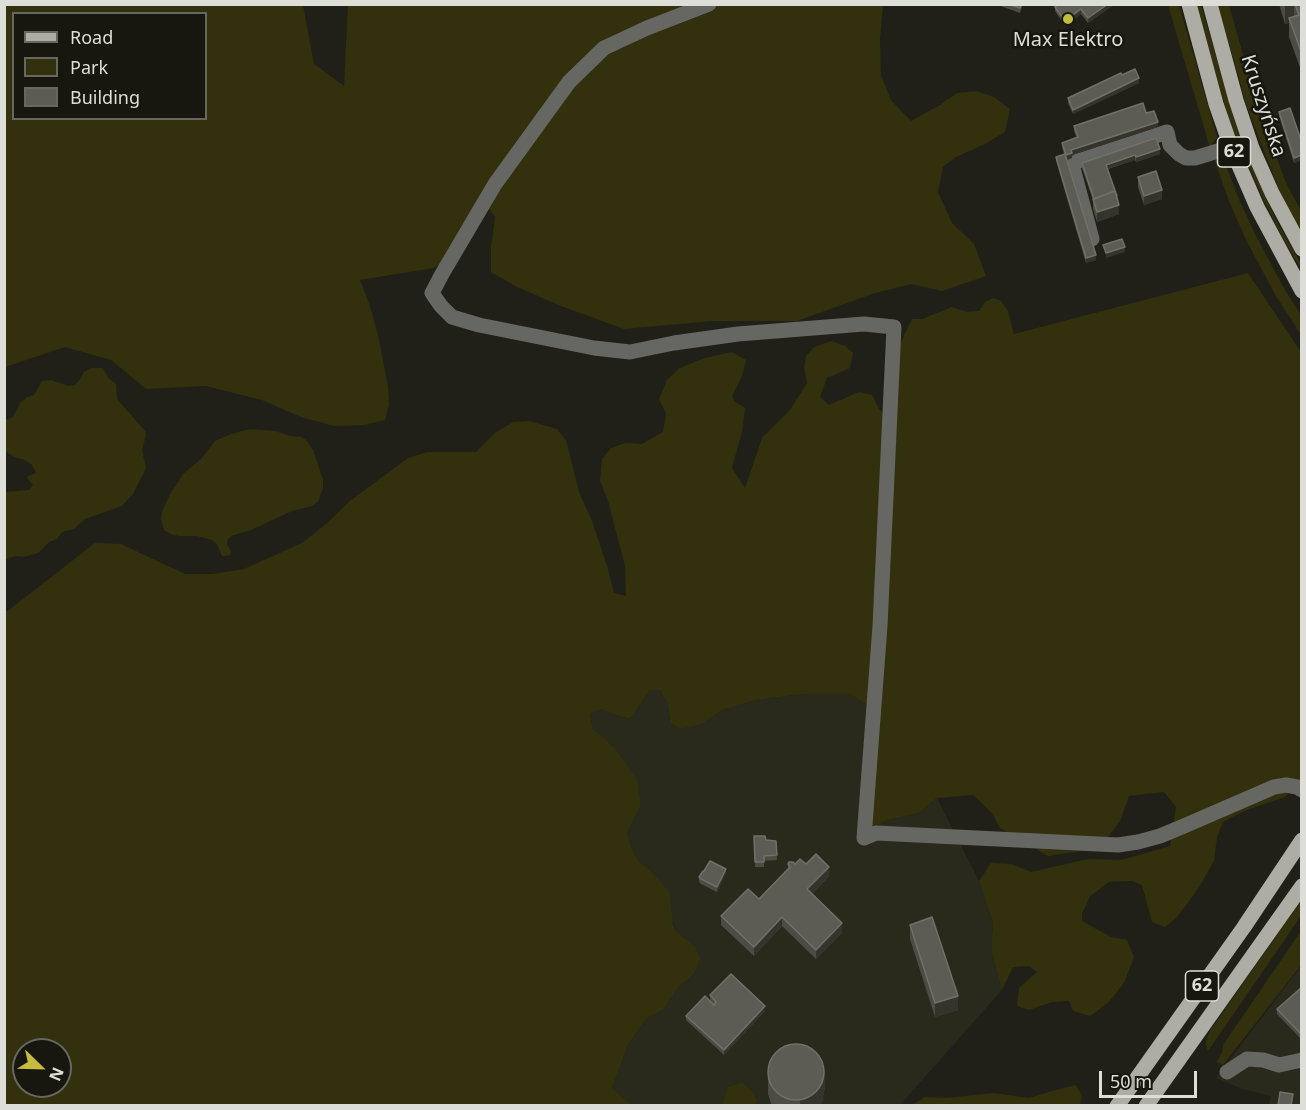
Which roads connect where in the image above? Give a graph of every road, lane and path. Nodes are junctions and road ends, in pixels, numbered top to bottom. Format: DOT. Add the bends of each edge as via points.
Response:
graph roads {
  1 [pos="710,4"];
  2 [pos="1189,4"];
  3 [pos="1210,4"];
  4 [pos="1231,147"];
  5 [pos="1092,239"];
  6 [pos="1302,249"];
  7 [pos="1302,291"];
  8 [pos="1302,790"];
  9 [pos="1302,840"];
  10 [pos="1302,886"];
  11 [pos="1302,1060"];
  12 [pos="1227,1072"];
  13 [pos="1117,1106"];
  14 [pos="1146,1106"];
  1 -- 8 [label="lane" via="604,48 569,82 495,184 442,274 432,293 441,306 452,317 479,325 630,352 738,334 864,324 894,327 880,626 864,838 876,833 1138,843 1274,787 1286,785"];
  2 -- 4 [label="main road, Kruszyńska / 62"];
  3 -- 6 [label="main road, Kruszyńska / 62" via="1252,148"];
  4 -- 5 [label="lane" via="1186,158 1170,145 1167,132 1078,161 1073,168"];
  4 -- 7 [label="main road, Kruszyńska / 62" via="1257,207"];
  9 -- 13 [label="main road, 62"];
  10 -- 14 [label="main road, 62"];
  11 -- 12 [label="lane" via="1279,1065 1247,1059"];
}
